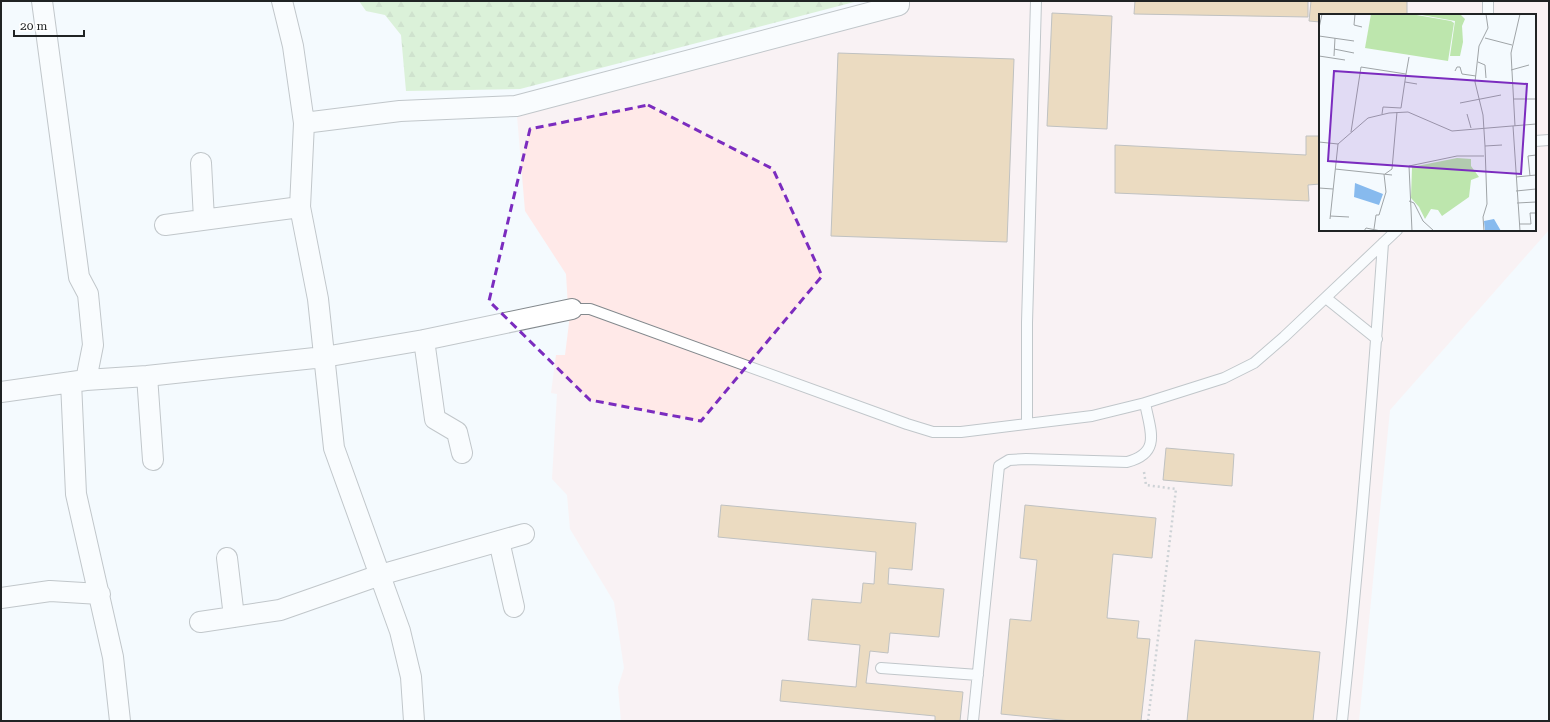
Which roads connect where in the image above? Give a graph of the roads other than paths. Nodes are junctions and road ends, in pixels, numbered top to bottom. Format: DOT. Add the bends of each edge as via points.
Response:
graph roads {
  1 [pos="42,1"];
  2 [pos="282,1"];
  3 [pos="899,1"];
  4 [pos="1036,1"];
  5 [pos="1488,1"];
  6 [pos="1488,14"];
  7 [pos="304,123"];
  8 [pos="1549,140"];
  9 [pos="1536,141"];
  10 [pos="201,163"];
  11 [pos="300,207"];
  12 [pos="204,218"];
  13 [pos="165,225"];
  14 [pos="1396,231"];
  15 [pos="1383,243"];
  16 [pos="1326,298"];
  17 [pos="572,309"];
  18 [pos="424,340"];
  19 [pos="1377,340"];
  20 [pos="324,357"];
  21 [pos="147,376"];
  22 [pos="78,381"];
  23 [pos="1,392"];
  24 [pos="1145,403"];
  25 [pos="1027,424"];
  26 [pos="462,453"];
  27 [pos="153,460"];
  28 [pos="524,534"];
  29 [pos="499,541"];
  30 [pos="227,558"];
  31 [pos="380,574"];
  32 [pos="100,594"];
  33 [pos="1,598"];
  34 [pos="514,607"];
  35 [pos="234,617"];
  36 [pos="200,622"];
  37 [pos="881,668"];
  38 [pos="978,676"];
  39 [pos="120,721"];
  40 [pos="414,721"];
  41 [pos="973,721"];
  42 [pos="1342,721"];
  1 -- 22 [label="street" via="79,277 88,294 93,345"];
  2 -- 7 [label="street" via="293,46"];
  3 -- 7 [label="street" via="899,5 516,106 400,110"];
  4 -- 25 [label="lane" via="1027,323"];
  5 -- 6 [label="lane"];
  7 -- 11 [label="street"];
  8 -- 9 [label="lane"];
  10 -- 12 [label="street"];
  11 -- 12 [label="street"];
  11 -- 20 [label="street" via="318,299"];
  12 -- 13 [label="street"];
  14 -- 15 [label="lane"];
  15 -- 16 [label="lane"];
  15 -- 19 [label="lane"];
  16 -- 19 [label="lane"];
  16 -- 24 [label="lane" via="1254,363 1224,378"];
  17 -- 18 [label="street"];
  17 -- 25 [label="lane" via="590,309 933,432 961,432"];
  18 -- 20 [label="street"];
  18 -- 26 [label="street" via="435,419 456,432"];
  19 -- 42 [label="lane"];
  20 -- 21 [label="street"];
  20 -- 31 [label="street" via="334,448"];
  21 -- 22 [label="street"];
  21 -- 27 [label="street"];
  22 -- 23 [label="street"];
  22 -- 32 [label="street" via="76,494"];
  24 -- 25 [label="lane" via="1092,416"];
  24 -- 38 [label="lane" via="1151,443 1147,452 1138,459 1127,462 1026,459 1009,460 999,466"];
  28 -- 29 [label="street"];
  29 -- 31 [label="street"];
  29 -- 34 [label="street"];
  30 -- 35 [label="street"];
  31 -- 35 [label="street" via="280,610"];
  31 -- 40 [label="street" via="400,631 411,678"];
  32 -- 33 [label="street" via="50,591"];
  32 -- 39 [label="street" via="113,657"];
  35 -- 36 [label="street"];
  37 -- 38 [label="lane"];
  38 -- 41 [label="lane"];
}
